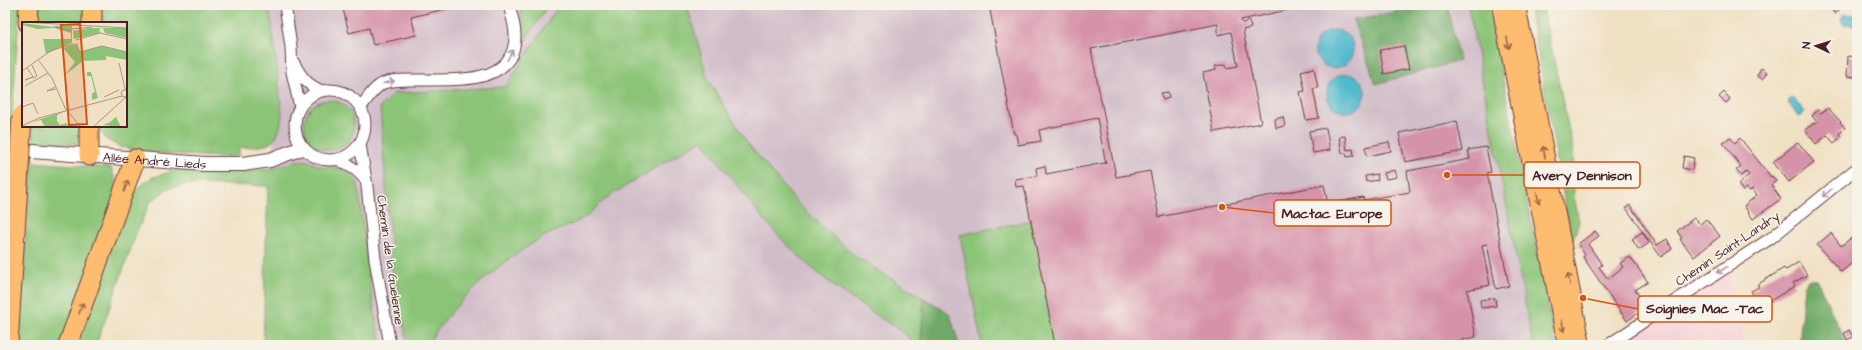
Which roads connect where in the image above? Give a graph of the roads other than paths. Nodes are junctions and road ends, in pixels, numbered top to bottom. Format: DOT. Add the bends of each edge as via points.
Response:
graph roads {
  1 [pos="29,5"];
  2 [pos="92,5"];
  3 [pos="285,5"];
  4 [pos="509,5"];
  5 [pos="1501,5"];
  6 [pos="1516,5"];
  7 [pos="28,22"];
  8 [pos="92,22"];
  9 [pos="292,61"];
  10 [pos="322,91"];
  11 [pos="300,107"];
  12 [pos="361,107"];
  13 [pos="22,125"];
  14 [pos="89,127"];
  15 [pos="360,144"];
  16 [pos="302,148"];
  17 [pos="5,149"];
  18 [pos="89,156"];
  19 [pos="135,159"];
  20 [pos="338,159"];
  21 [pos="1857,168"];
  22 [pos="365,178"];
  23 [pos="8,345"];
  24 [pos="68,345"];
  25 [pos="390,345"];
  26 [pos="1567,345"];
  27 [pos="1581,345"];
  28 [pos="1608,345"];
  1 -- 7 [label="highway"];
  2 -- 8 [label="highway"];
  3 -- 9 [label="street"];
  12 -- 4 [label="street, one-way" via="377,86 385,82 476,78 502,67 510,56 515,42 516,33"];
  5 -- 26 [label="main road, one-way"];
  27 -- 6 [label="main road, one-way"];
  9 -- 10 [label="street" via="302,79"];
  9 -- 11 [label="street"];
  10 -- 11 [label="street" via="308,98"];
  10 -- 12 [label="street" via="342,91"];
  11 -- 16 [label="street" via="295,130"];
  12 -- 15 [label="street" via="365,118 365,131"];
  13 -- 23 [label="highway, bridge"];
  14 -- 18 [label="highway"];
  15 -- 20 [label="street" via="354,152"];
  15 -- 22 [label="street, Chemin de la Guelenne"];
  16 -- 19 [label="street, Allée André Lieds" via="274,159 243,164"];
  16 -- 20 [label="street" via="324,160"];
  17 -- 18 [label="street, Allée André Lieds"];
  18 -- 19 [label="street, Allée André Lieds"];
  24 -- 19 [label="highway, one-way"];
  20 -- 22 [label="street"];
  21 -- 28 [label="street, Chemin Saint-Landry, one-way" via="1771,238"];
  22 -- 25 [label="street, Chemin de la Guelenne"];
}
